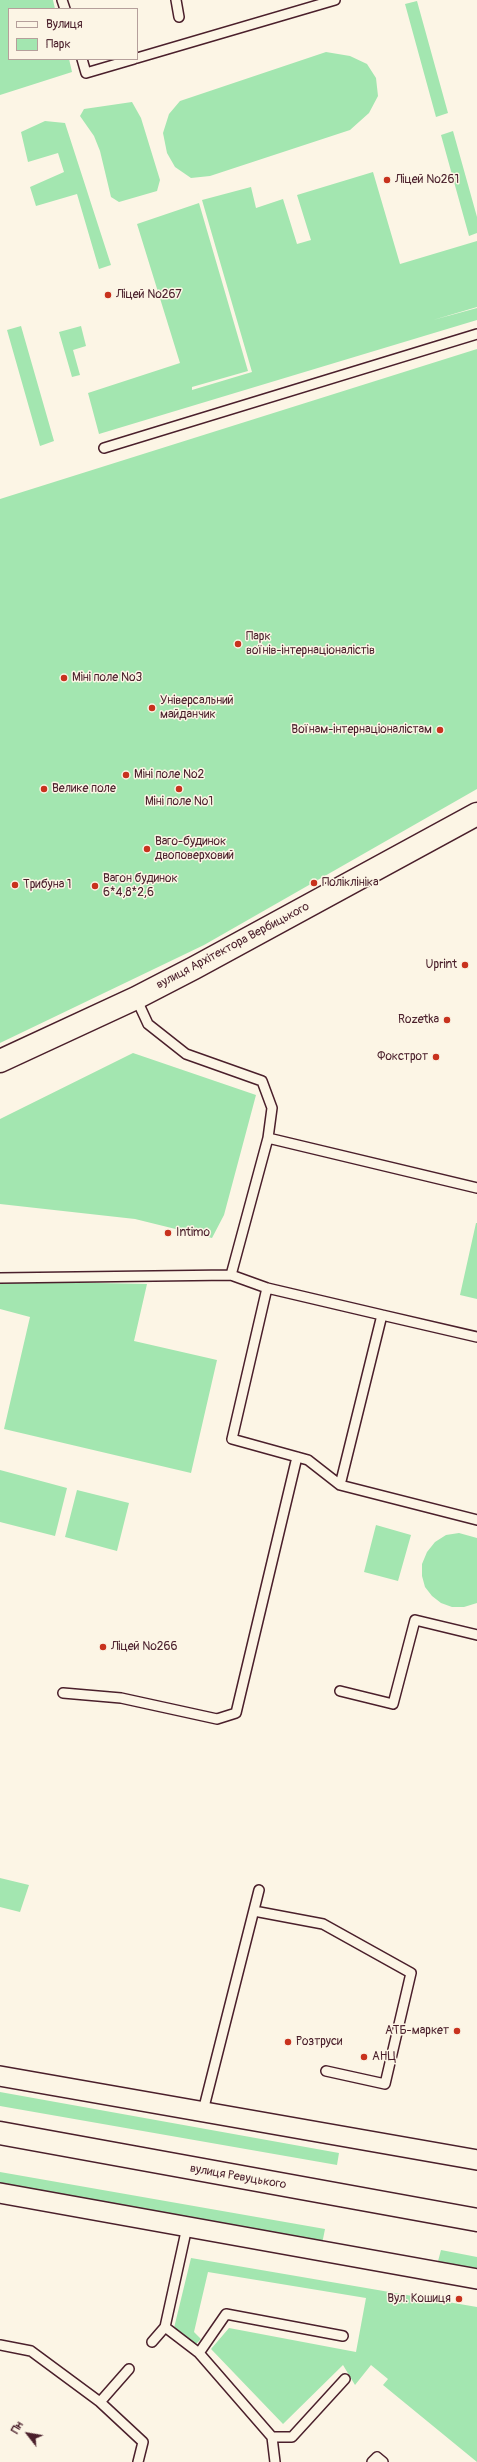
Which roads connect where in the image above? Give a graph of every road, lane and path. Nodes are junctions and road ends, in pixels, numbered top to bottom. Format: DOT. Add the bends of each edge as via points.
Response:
graph roads {
  1 [pos="176,0"];
  2 [pos="335,0"];
  3 [pos="179,17"];
  4 [pos="138,58"];
  5 [pos="82,60"];
  6 [pos="132,60"];
  7 [pos="477,334"];
  8 [pos="104,448"];
  9 [pos="472,821"];
  10 [pos="136,998"];
  11 [pos="0,1061"];
  12 [pos="268,1138"];
  13 [pos="477,1188"];
  14 [pos="232,1275"];
  15 [pos="0,1278"];
  16 [pos="267,1288"];
  17 [pos="382,1315"];
  18 [pos="477,1337"];
  19 [pos="298,1457"];
  20 [pos="340,1485"];
  21 [pos="477,1520"];
  22 [pos="477,1635"];
  23 [pos="340,1691"];
  24 [pos="63,1693"];
  25 [pos="259,1890"];
  26 [pos="254,1910"];
  27 [pos="326,2071"];
  28 [pos="0,2076"];
  29 [pos="202,2111"];
  30 [pos="0,2133"];
  31 [pos="477,2160"];
  32 [pos="0,2193"];
  33 [pos="477,2220"];
  34 [pos="187,2227"];
  35 [pos="477,2279"];
  36 [pos="165,2327"];
  37 [pos="343,2336"];
  38 [pos="152,2342"];
  39 [pos="0,2345"];
  40 [pos="199,2353"];
  41 [pos="129,2369"];
  42 [pos="344,2379"];
  43 [pos="100,2402"];
  44 [pos="272,2437"];
  45 [pos="138,2462"];
  46 [pos="275,2462"];
  47 [pos="372,2462"];
  48 [pos="383,2462"];
  1 -- 3 [label="lane"];
  2 -- 4 [label="lane"];
  5 -- 6 [label="lane" via="86,73"];
  7 -- 8 [label="lane"];
  9 -- 10 [label="street, вулиця Архітектора Вербицького"];
  10 -- 11 [label="street, вулиця Архітектора Вербицького"];
  10 -- 12 [label="lane" via="148,1024 186,1054 262,1081 272,1108"];
  12 -- 13 [label="lane"];
  12 -- 14 [label="lane"];
  14 -- 15 [label="lane"];
  14 -- 16 [label="lane"];
  16 -- 17 [label="lane"];
  16 -- 19 [label="lane" via="232,1439"];
  17 -- 18 [label="lane"];
  17 -- 20 [label="lane"];
  19 -- 20 [label="lane" via="308,1460"];
  19 -- 24 [label="lane" via="236,1713 217,1719 121,1698"];
  20 -- 21 [label="lane"];
  22 -- 23 [label="lane" via="415,1620 393,1704"];
  25 -- 26 [label="lane"];
  26 -- 27 [label="lane" via="323,1924 411,1973 385,2084"];
  26 -- 29 [label="lane"];
  28 -- 29 [label="street"];
  29 -- 31 [label="street"];
  30 -- 33 [label="street, вулиця Ревуцького"];
  32 -- 34 [label="street"];
  34 -- 35 [label="street"];
  34 -- 36 [label="lane"];
  36 -- 38 [label="lane"];
  36 -- 40 [label="lane"];
  37 -- 40 [label="lane" via="226,2314"];
  39 -- 43 [label="lane" via="32,2351"];
  40 -- 44 [label="lane"];
  41 -- 43 [label="lane"];
  42 -- 44 [label="lane" via="292,2436"];
  43 -- 45 [label="lane" via="143,2442"];
  44 -- 46 [label="lane"];
  47 -- 48 [label="lane" via="377,2457"];
}
